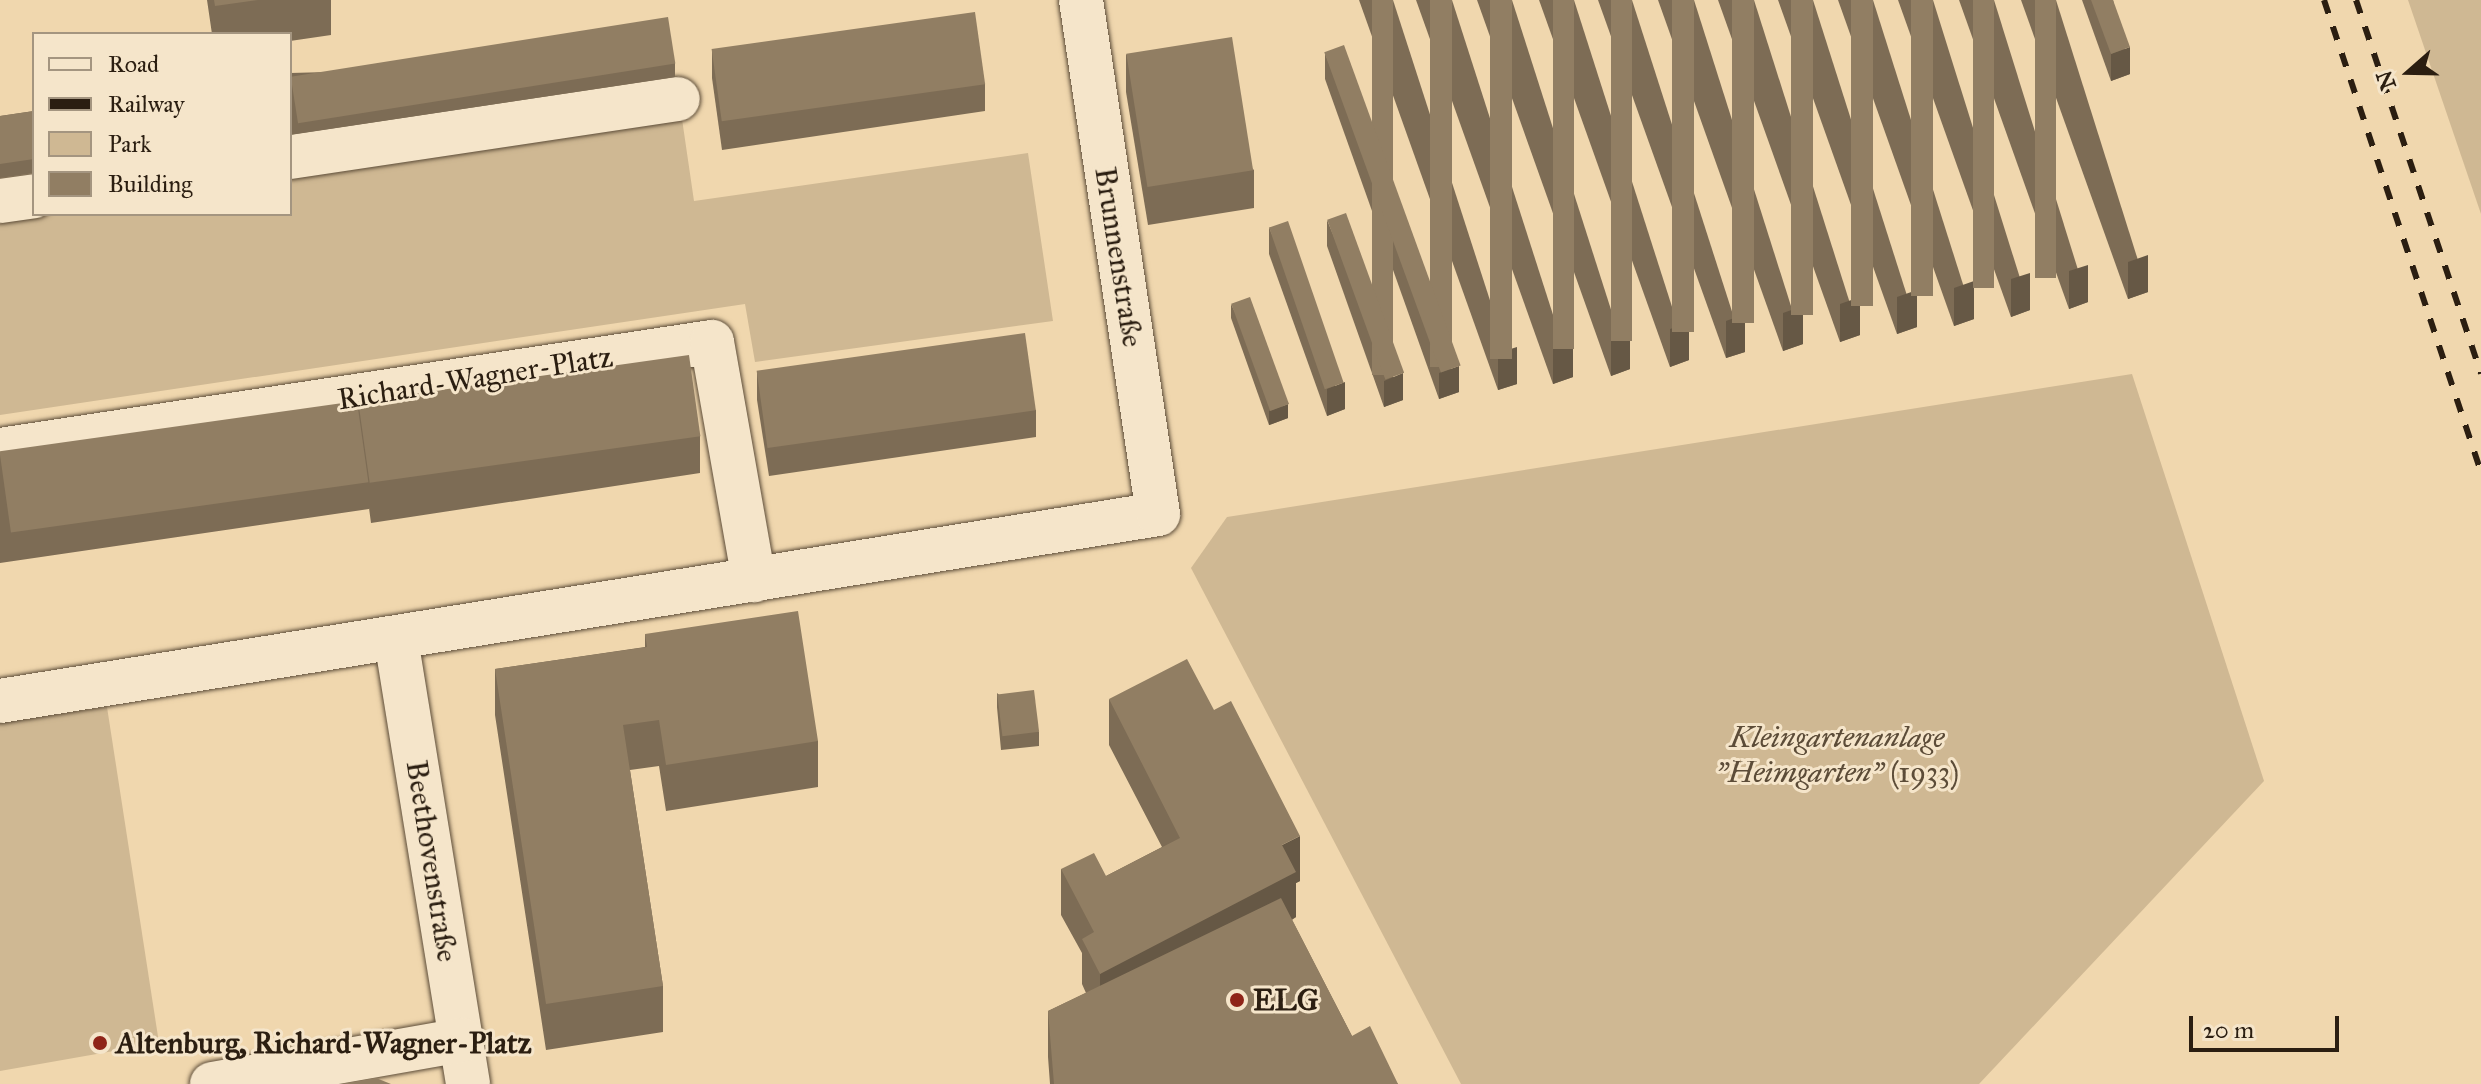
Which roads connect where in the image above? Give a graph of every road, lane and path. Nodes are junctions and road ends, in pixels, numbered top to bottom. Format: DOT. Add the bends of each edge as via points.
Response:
graph roads {
  1 [pos="1081,0"];
  2 [pos="678,99"];
  3 [pos="292,157"];
  4 [pos="32,196"];
  5 [pos="0,201"];
  6 [pos="0,450"];
  7 [pos="754,580"];
  8 [pos="396,639"];
  9 [pos="0,701"];
  10 [pos="462,1040"];
  11 [pos="212,1084"];
  12 [pos="468,1084"];
  1 -- 7 [label="street, Brunnenstraße" via="1158,514"];
  2 -- 3 [label="street"];
  4 -- 5 [label="street"];
  6 -- 7 [label="street, Richard-Wagner-Platz" via="712,342"];
  7 -- 8 [label="street"];
  8 -- 9 [label="street"];
  8 -- 10 [label="street, Beethovenstraße"];
  10 -- 11 [label="street"];
  10 -- 12 [label="street, Beethovenstraße"];
}
